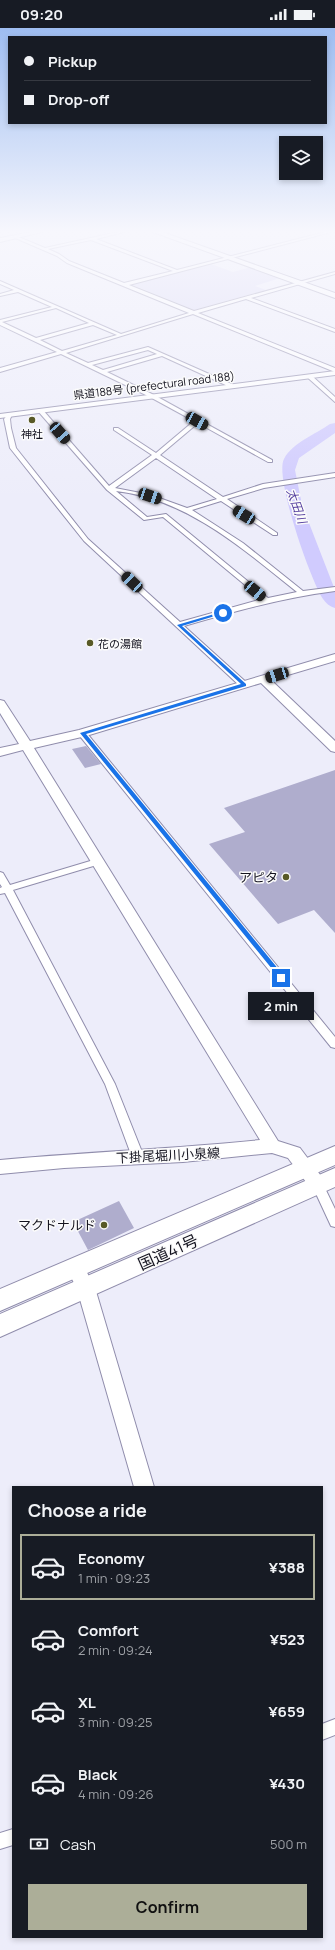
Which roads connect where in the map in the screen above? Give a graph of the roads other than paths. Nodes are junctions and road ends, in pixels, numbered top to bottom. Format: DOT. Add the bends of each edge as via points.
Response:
graph roads {
  1 [pos="0,322"];
  2 [pos="90,322"];
  3 [pos="164,322"];
  4 [pos="213,322"];
  5 [pos="310,322"];
  6 [pos="93,323"];
  7 [pos="335,331"];
  8 [pos="120,335"];
  9 [pos="35,340"];
  10 [pos="62,352"];
  11 [pos="163,354"];
  12 [pos="88,365"];
  13 [pos="0,370"];
  14 [pos="103,372"];
  15 [pos="335,372"];
  16 [pos="309,376"];
  17 [pos="232,386"];
  18 [pos="152,396"];
  19 [pos="335,400"];
  20 [pos="0,406"];
  21 [pos="40,410"];
  22 [pos="9,415"];
  23 [pos="0,416"];
  24 [pos="197,421"];
  25 [pos="116,430"];
  26 [pos="155,456"];
  27 [pos="270,461"];
  28 [pos="334,477"];
  29 [pos="109,489"];
  30 [pos="220,499"];
  31 [pos="187,510"];
  32 [pos="275,534"];
  33 [pos="335,589"];
  34 [pos="302,593"];
  35 [pos="267,600"];
  36 [pos="179,625"];
  37 [pos="335,657"];
  38 [pos="263,679"];
  39 [pos="244,685"];
  40 [pos="0,703"];
  41 [pos="82,733"];
  42 [pos="27,746"];
  43 [pos="335,748"];
  44 [pos="0,752"];
  45 [pos="97,862"];
  46 [pos="0,875"];
  47 [pos="4,890"];
  48 [pos="335,1044"];
  49 [pos="272,1146"];
  50 [pos="335,1155"];
  51 [pos="138,1157"];
  52 [pos="0,1168"];
  53 [pos="320,1177"];
  54 [pos="335,1222"];
  55 [pos="75,1267"];
  56 [pos="86,1288"];
  57 [pos="0,1300"];
  58 [pos="0,1326"];
  59 [pos="144,1486"];
  60 [pos="335,1727"];
  61 [pos="323,1732"];
  62 [pos="12,1837"];
  63 [pos="0,1841"];
  1 -- 9 [label="street"];
  2 -- 6 [label="street"];
  3 -- 8 [label="street"];
  4 -- 15 [label="street"];
  5 -- 7 [label="street"];
  6 -- 8 [label="street"];
  6 -- 9 [label="street"];
  8 -- 10 [label="street"];
  9 -- 10 [label="street"];
  10 -- 12 [label="street"];
  10 -- 13 [label="street"];
  11 -- 12 [label="street" via="148,348"];
  11 -- 14 [label="street"];
  11 -- 17 [label="street"];
  12 -- 14 [label="street"];
  14 -- 18 [label="street"];
  15 -- 16 [label="street, 県道188号 (prefectural road 188)"];
  16 -- 17 [label="street, 県道188号 (prefectural road 188)"];
  16 -- 19 [label="street"];
  17 -- 18 [label="street, 県道188号 (prefectural road 188)"];
  18 -- 21 [label="street, 県道188号 (prefectural road 188)"];
  18 -- 24 [label="street"];
  20 -- 22 [label="street"];
  21 -- 22 [label="street, 県道188号 (prefectural road 188)"];
  21 -- 29 [label="street"];
  22 -- 23 [label="street, 県道188号 (prefectural road 188)"];
  22 -- 36 [label="street" via="8,428 13,448 86,540"];
  24 -- 26 [label="street"];
  24 -- 27 [label="street"];
  25 -- 26 [label="street"];
  26 -- 29 [label="street"];
  26 -- 30 [label="street"];
  28 -- 30 [label="street" via="263,486"];
  29 -- 31 [label="street" via="133,491"];
  29 -- 35 [label="street" via="146,519 164,515"];
  30 -- 31 [label="street"];
  30 -- 32 [label="street"];
  31 -- 34 [label="street" via="255,555"];
  33 -- 34 [label="street"];
  34 -- 35 [label="street"];
  35 -- 36 [label="street"];
  36 -- 39 [label="street"];
  37 -- 38 [label="street"];
  38 -- 39 [label="street"];
  38 -- 43 [label="street"];
  39 -- 41 [label="street"];
  40 -- 42 [label="street"];
  41 -- 42 [label="street"];
  41 -- 48 [label="street"];
  42 -- 44 [label="street"];
  42 -- 45 [label="street"];
  45 -- 47 [label="street"];
  45 -- 49 [label="street"];
  46 -- 47 [label="street"];
  47 -- 51 [label="street" via="110,1084"];
  49 -- 51 [label="street, 下掛尾堀川小泉線"];
  49 -- 53 [label="street, 下掛尾堀川小泉線" via="294,1153"];
  50 -- 53 [label="highway, 国道41号"];
  51 -- 52 [label="street, 下掛尾堀川小泉線"];
  53 -- 54 [label="street"];
  53 -- 55 [label="highway, 国道41号"];
  53 -- 56 [label="highway, 国道41号"];
  55 -- 56 [label="street"];
  55 -- 57 [label="highway, 国道41号"];
  56 -- 58 [label="highway, 国道41号"];
  56 -- 59 [label="street"];
  60 -- 61 [label="street"];
  62 -- 63 [label="street"];
}
